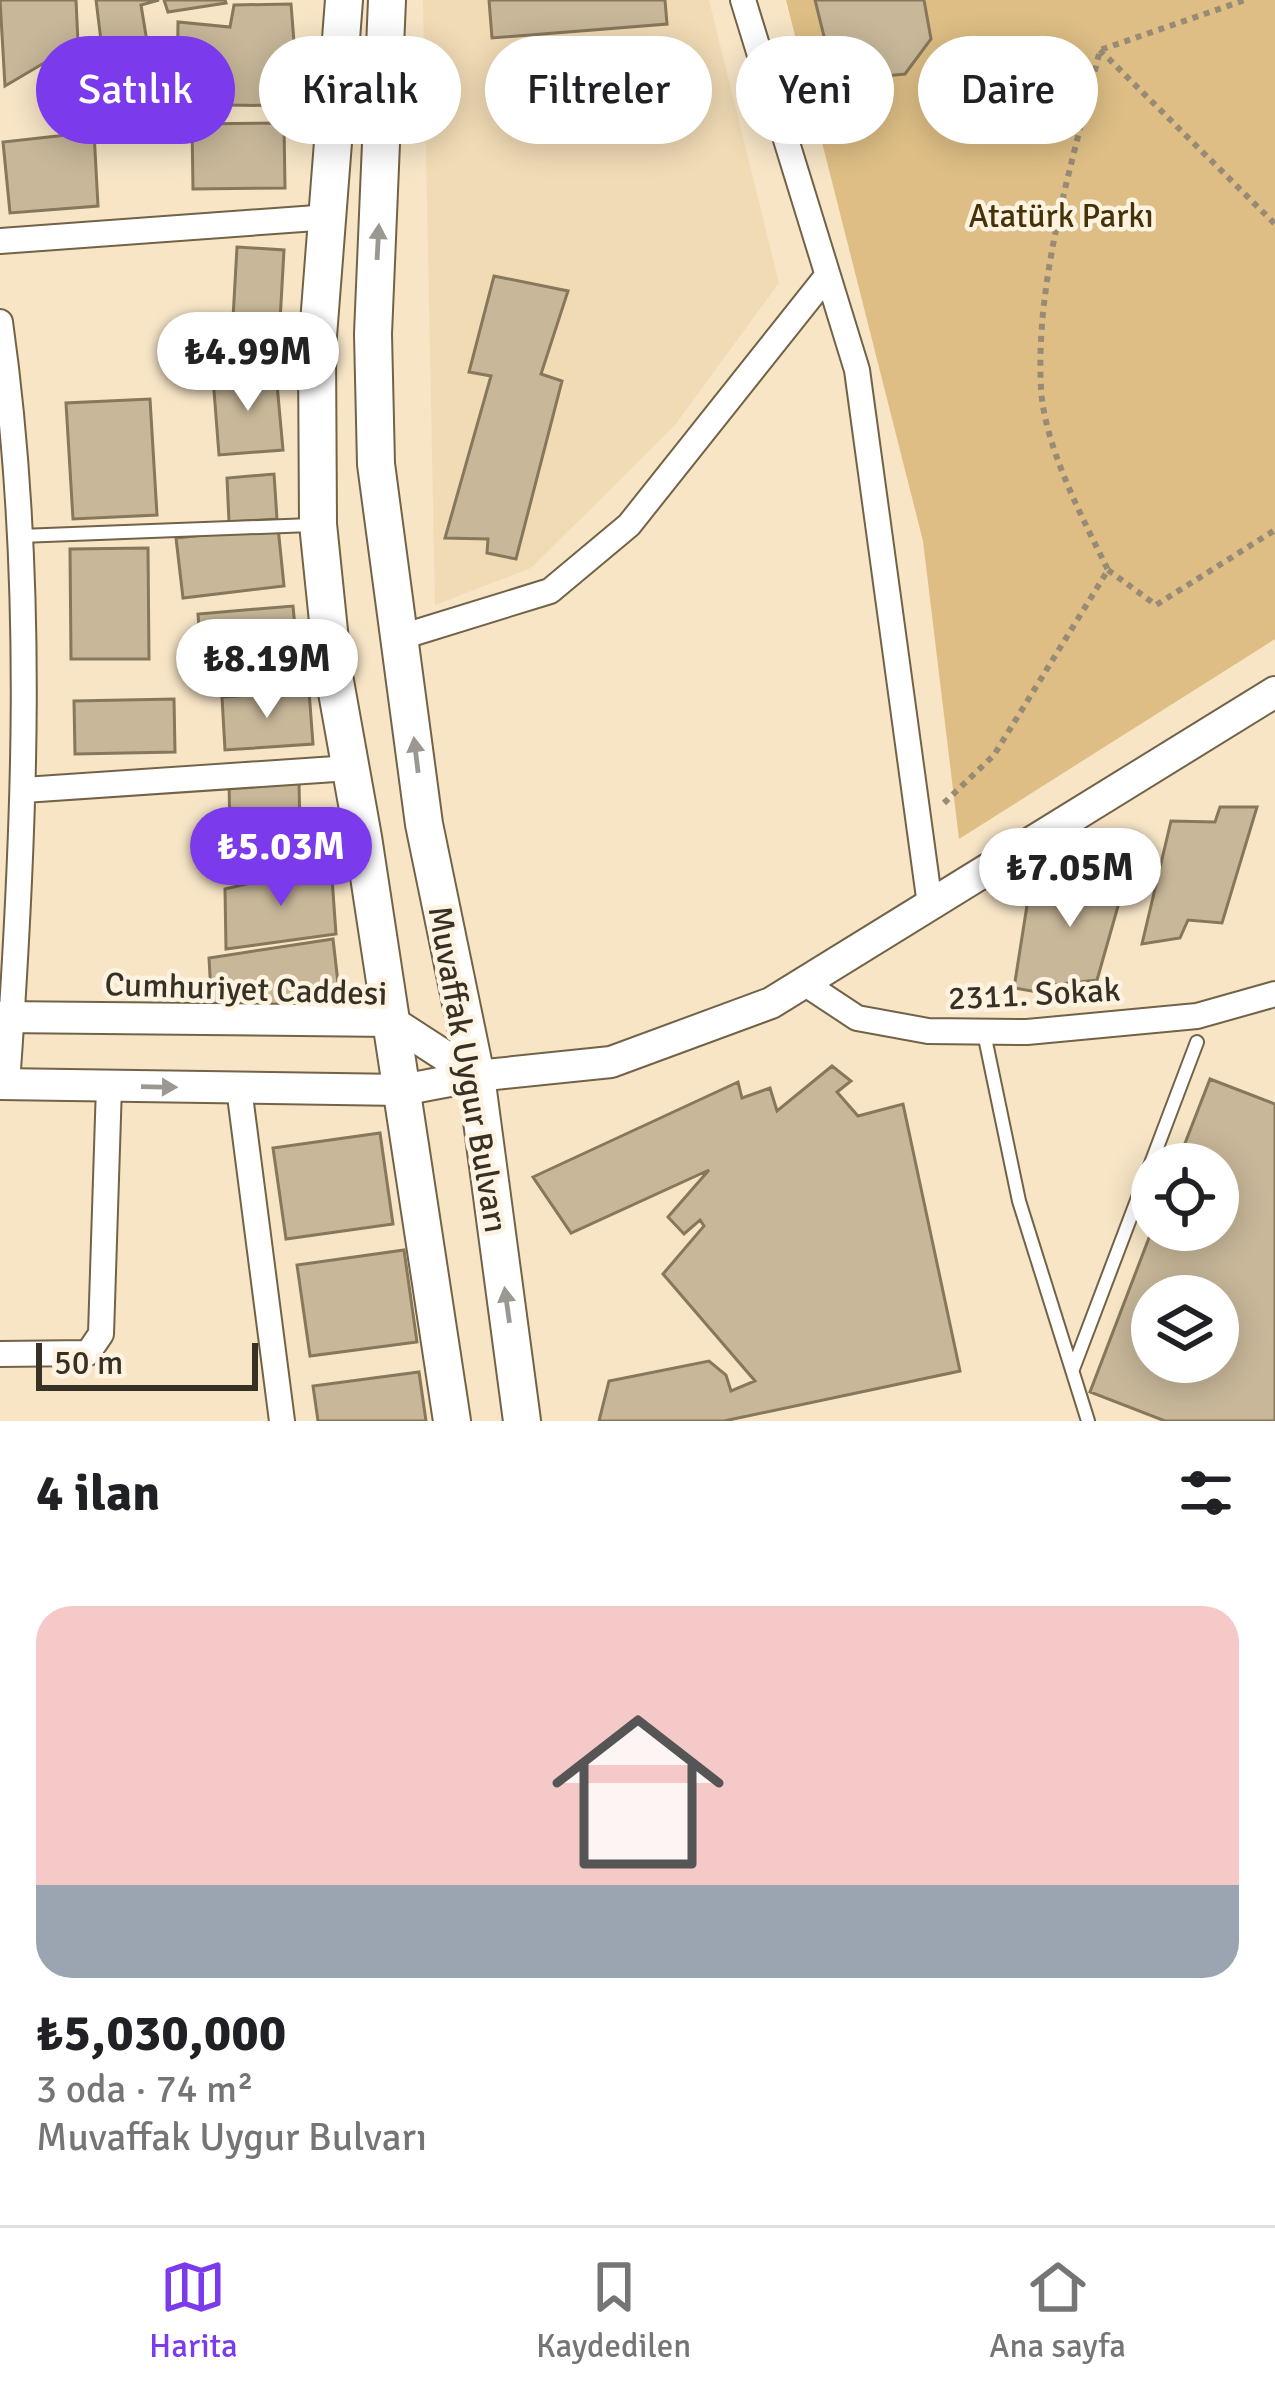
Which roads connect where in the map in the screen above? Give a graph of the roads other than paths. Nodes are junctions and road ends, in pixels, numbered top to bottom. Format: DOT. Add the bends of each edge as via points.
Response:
graph roads {
  1 [pos="344,0"];
  2 [pos="387,0"];
  3 [pos="743,0"];
  4 [pos="330,218"];
  5 [pos="0,241"];
  6 [pos="827,276"];
  7 [pos="0,322"];
  8 [pos="5,405"];
  9 [pos="318,524"];
  10 [pos="19,536"];
  11 [pos="401,637"];
  12 [pos="1275,692"];
  13 [pos="350,768"];
  14 [pos="24,790"];
  15 [pos="10,900"];
  16 [pos="930,905"];
  17 [pos="804,983"];
  18 [pos="1275,994"];
  19 [pos="6,1017"];
  20 [pos="391,1022"];
  21 [pos="983,1031"];
  22 [pos="1197,1042"];
  23 [pos="476,1076"];
  24 [pos="3,1084"];
  25 [pos="110,1086"];
  26 [pos="238,1088"];
  27 [pos="402,1090"];
  28 [pos="0,1354"];
  29 [pos="1073,1370"];
  30 [pos="283,1421"];
  31 [pos="452,1421"];
  32 [pos="522,1421"];
  33 [pos="1088,1421"];
  1 -- 4 [label="main road, Muvaffak Uygur Bulvarı"];
  11 -- 2 [label="main road, Muvaffak Uygur Bulvarı, one-way" via="376,464 373,334"];
  3 -- 6 [label="street"];
  4 -- 5 [label="street"];
  4 -- 9 [label="main road, Muvaffak Uygur Bulvarı" via="317,349"];
  6 -- 11 [label="street" via="628,525 550,591"];
  6 -- 16 [label="street" via="857,370"];
  7 -- 8 [label="street"];
  8 -- 10 [label="street"];
  9 -- 10 [label="lane"];
  9 -- 13 [label="main road, Muvaffak Uygur Bulvarı"];
  10 -- 14 [label="street"];
  23 -- 11 [label="main road, Muvaffak Uygur Bulvarı, one-way" via="424,824"];
  12 -- 16 [label="street"];
  13 -- 14 [label="street"];
  13 -- 20 [label="main road, Muvaffak Uygur Bulvarı"];
  14 -- 15 [label="street"];
  15 -- 19 [label="street"];
  16 -- 17 [label="street"];
  17 -- 21 [label="street, 2311. Sokak" via="857,1018"];
  17 -- 23 [label="street" via="611,1063"];
  18 -- 21 [label="street, 2311. Sokak" via="1197,1016"];
  19 -- 20 [label="street, Cumhuriyet Caddesi"];
  19 -- 24 [label="street"];
  20 -- 23 [label="street, Cumhuriyet Caddesi"];
  20 -- 27 [label="main road, Muvaffak Uygur Bulvarı"];
  21 -- 29 [label="lane" via="1019,1201"];
  22 -- 29 [label="lane"];
  23 -- 27 [label="street"];
  32 -- 23 [label="main road, Muvaffak Uygur Bulvarı, one-way"];
  24 -- 25 [label="street"];
  25 -- 26 [label="street, one-way"];
  25 -- 28 [label="street" via="101,1334 88,1353"];
  26 -- 27 [label="street"];
  26 -- 30 [label="street"];
  27 -- 31 [label="main road, Muvaffak Uygur Bulvarı"];
  29 -- 33 [label="lane"];
}
